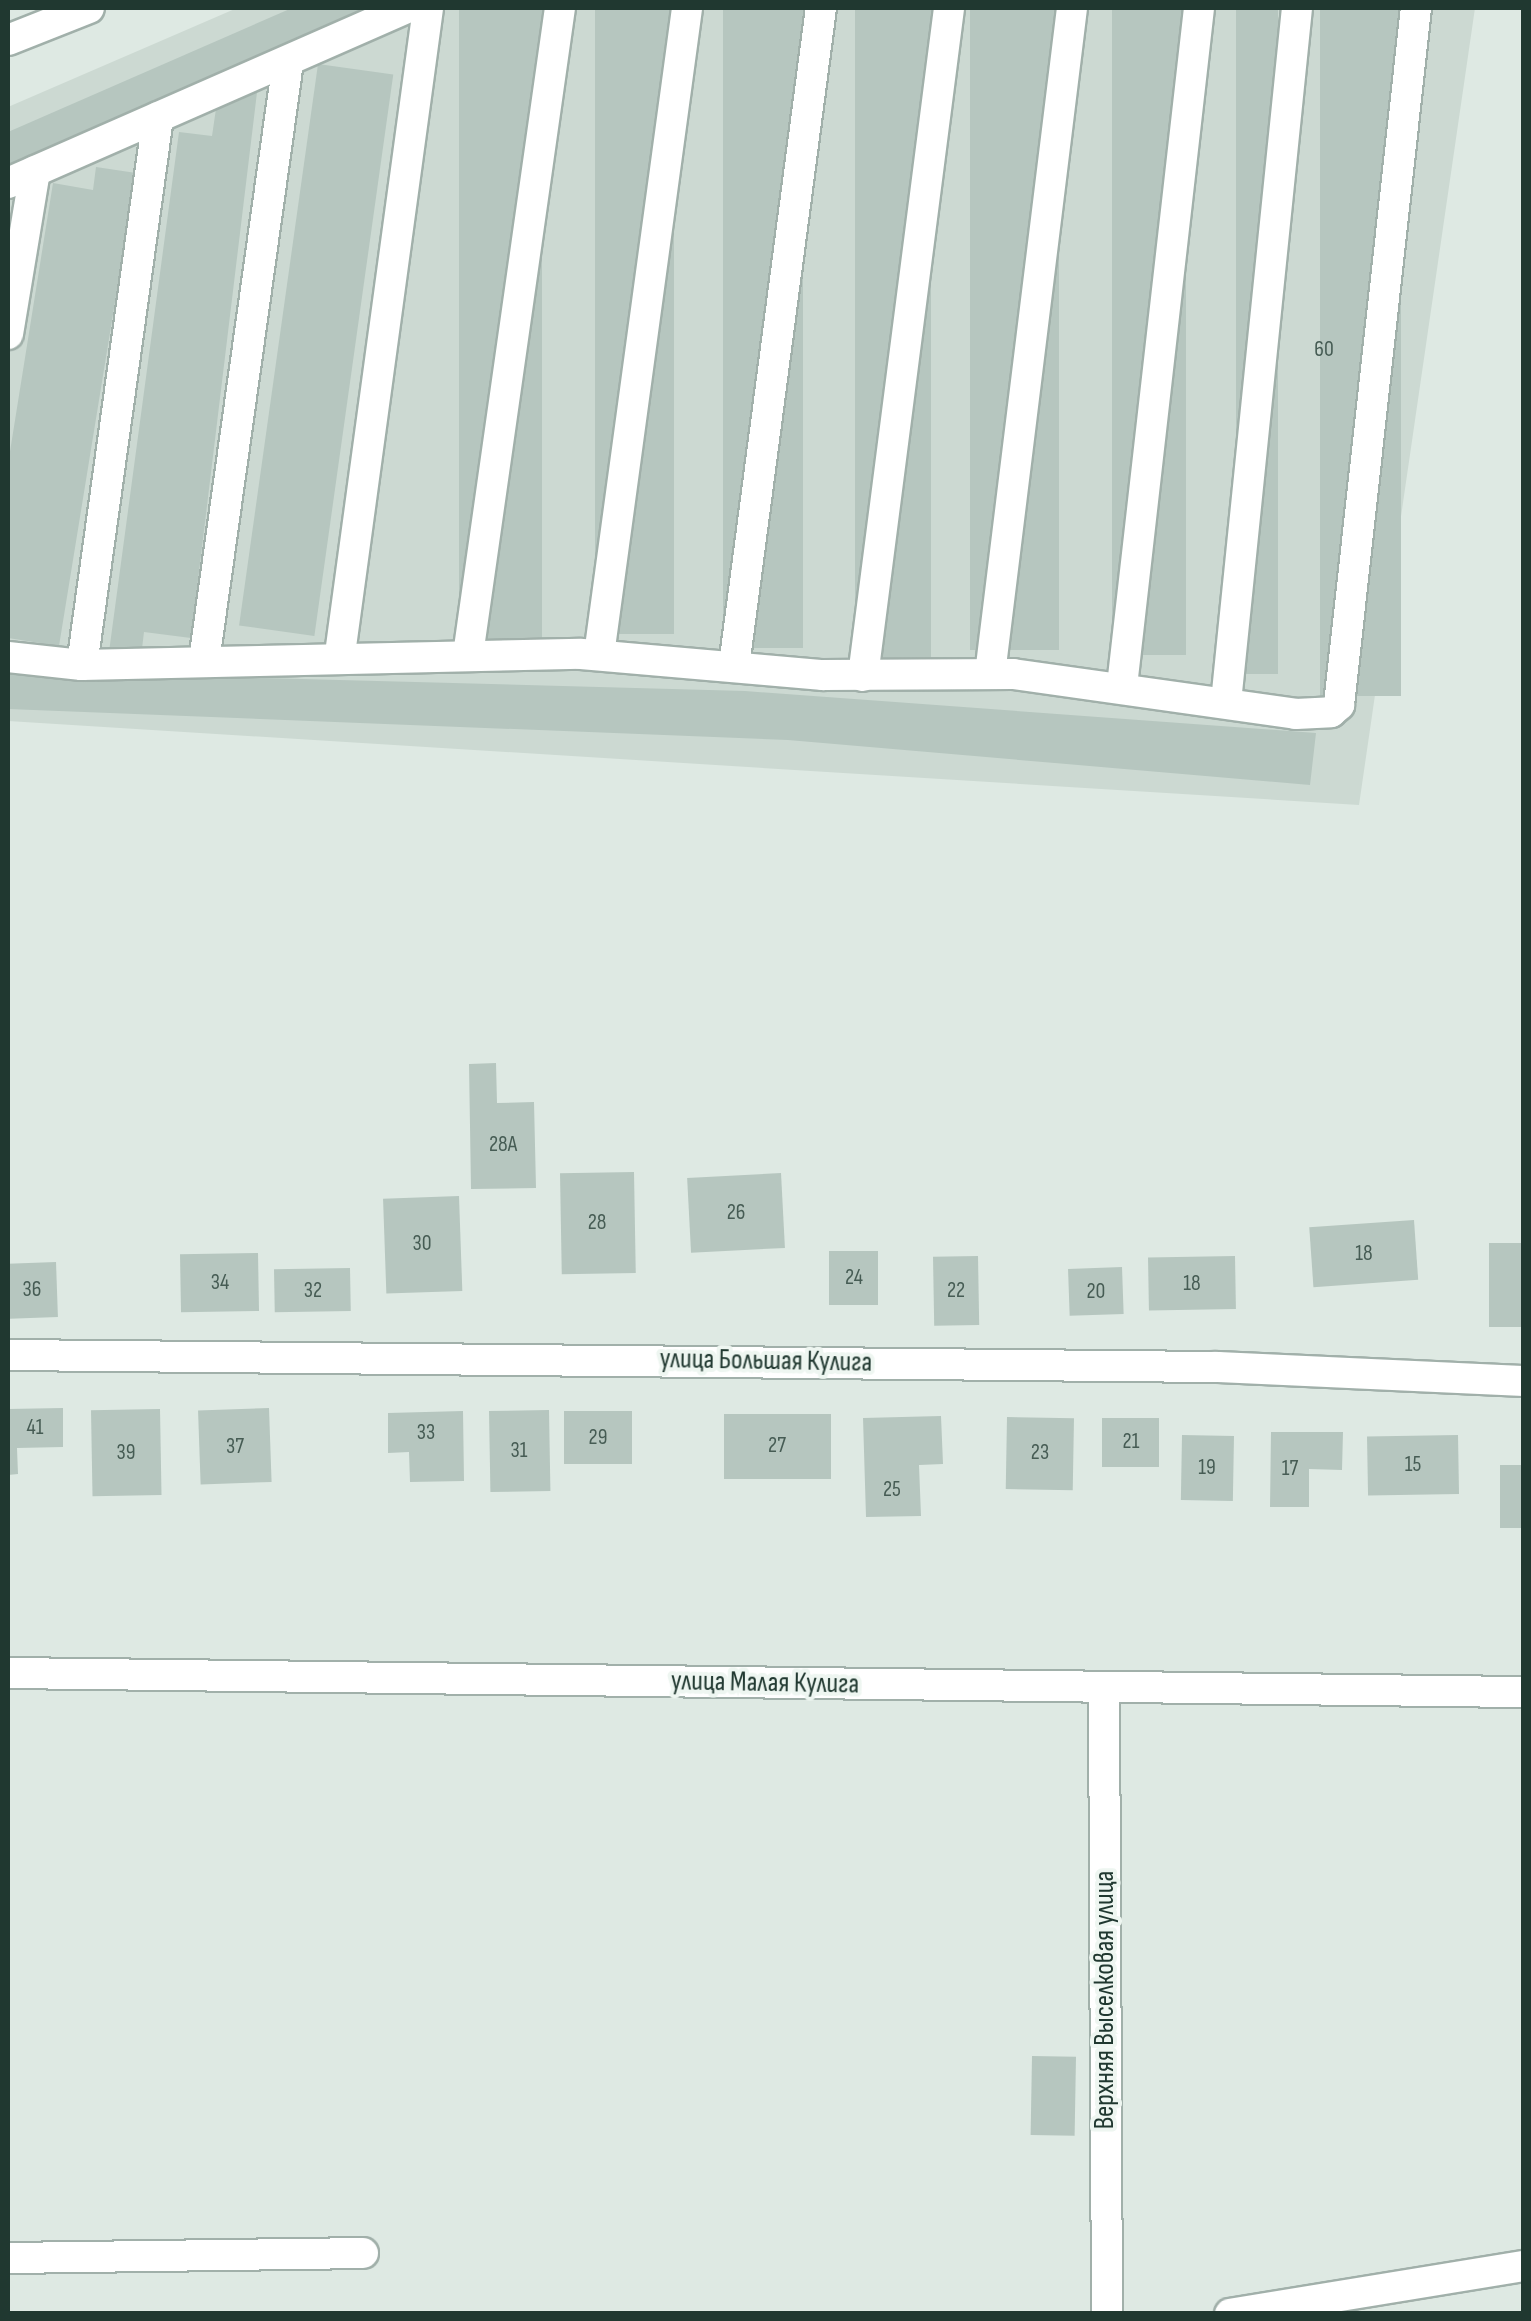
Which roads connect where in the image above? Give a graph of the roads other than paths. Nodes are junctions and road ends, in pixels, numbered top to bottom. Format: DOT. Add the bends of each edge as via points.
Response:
graph roads {
  1 [pos="88,8"];
  2 [pos="407,8"];
  3 [pos="428,8"];
  4 [pos="560,8"];
  5 [pos="688,8"];
  6 [pos="821,8"];
  7 [pos="948,8"];
  8 [pos="1072,8"];
  9 [pos="1199,8"];
  10 [pos="1296,8"];
  11 [pos="1416,8"];
  12 [pos="8,40"];
  13 [pos="288,62"];
  14 [pos="158,117"];
  15 [pos="21,177"];
  16 [pos="8,334"];
  17 [pos="340,654"];
  18 [pos="468,654"];
  19 [pos="598,656"];
  20 [pos="8,657"];
  21 [pos="204,661"];
  22 [pos="82,664"];
  23 [pos="734,666"];
  24 [pos="990,674"];
  25 [pos="863,676"];
  26 [pos="1122,686"];
  27 [pos="1226,702"];
  28 [pos="8,1355"];
  29 [pos="1524,1380"];
  30 [pos="8,1673"];
  31 [pos="1104,1687"];
  32 [pos="1524,1692"];
  33 [pos="363,2253"];
  34 [pos="8,2258"];
  35 [pos="1524,2266"];
  36 [pos="1107,2314"];
  37 [pos="1230,2314"];
  1 -- 12 [label="street"];
  2 -- 13 [label="street"];
  3 -- 17 [label="street"];
  4 -- 18 [label="street"];
  5 -- 19 [label="street"];
  6 -- 23 [label="street"];
  7 -- 25 [label="street"];
  8 -- 24 [label="street"];
  9 -- 26 [label="street"];
  10 -- 27 [label="street"];
  11 -- 27 [label="street" via="1340,706 1296,714"];
  13 -- 14 [label="street"];
  13 -- 21 [label="street"];
  14 -- 15 [label="street"];
  14 -- 22 [label="street"];
  15 -- 16 [label="street"];
  17 -- 18 [label="street"];
  17 -- 21 [label="street"];
  18 -- 19 [label="street"];
  19 -- 23 [label="street"];
  20 -- 22 [label="street"];
  21 -- 22 [label="street"];
  23 -- 25 [label="street"];
  24 -- 25 [label="street"];
  24 -- 26 [label="street"];
  26 -- 27 [label="street"];
  28 -- 29 [label="street, улица Большая Кулига" via="1217,1367"];
  30 -- 31 [label="street, улица Малая Кулига"];
  31 -- 32 [label="street, улица Малая Кулига"];
  31 -- 36 [label="street, Верхняя Выселковая улица"];
  33 -- 34 [label="street"];
  35 -- 37 [label="street"];
}
